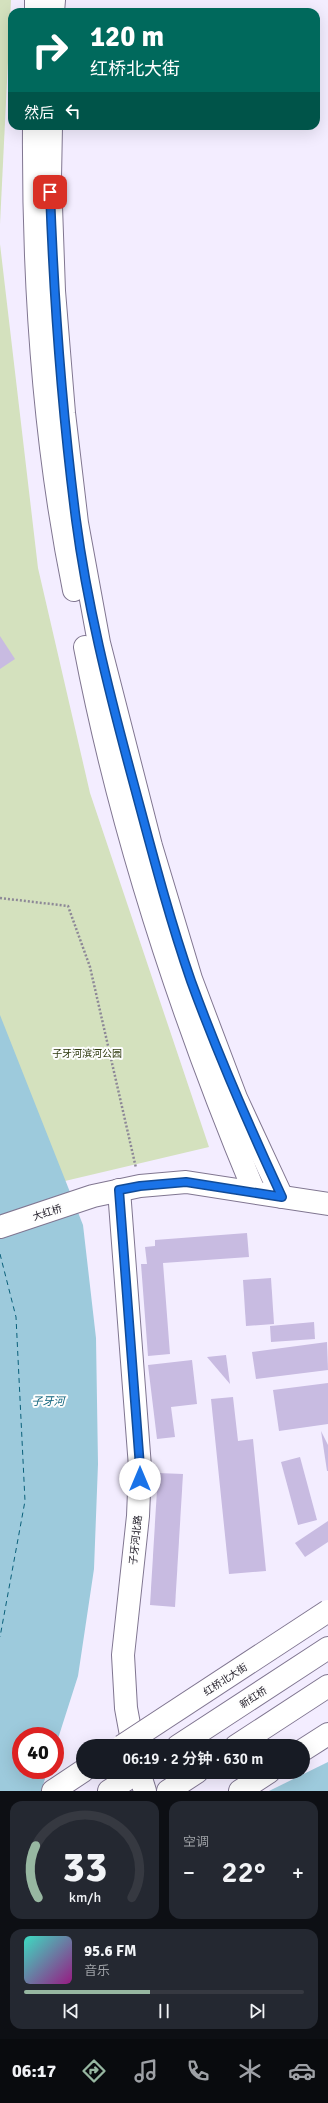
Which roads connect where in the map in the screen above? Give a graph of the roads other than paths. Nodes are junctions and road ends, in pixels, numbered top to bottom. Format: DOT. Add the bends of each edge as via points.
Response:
graph roads {
  1 [pos="34,130"];
  2 [pos="51,130"];
  3 [pos="119,1190"];
  4 [pos="254,1191"];
  5 [pos="282,1197"];
  6 [pos="328,1204"];
  7 [pos="0,1227"];
  8 [pos="328,1612"];
  9 [pos="328,1648"];
  10 [pos="328,1686"];
  11 [pos="328,1734"];
  12 [pos="132,1739"];
  13 [pos="133,1739"];
  14 [pos="189,1739"];
  15 [pos="247,1739"];
  16 [pos="310,1746"];
  17 [pos="76,1776"];
  18 [pos="128,1779"];
  19 [pos="141,1779"];
  20 [pos="186,1779"];
  21 [pos="258,1779"];
  22 [pos="53,1791"];
  23 [pos="109,1791"];
  24 [pos="145,1791"];
  25 [pos="168,1791"];
  26 [pos="240,1791"];
  1 -- 4 [label="street" via="33,177 38,290 47,410 60,521 98,714 131,845 159,933 215,1097"];
  2 -- 5 [label="street" via="54,292 64,413 76,523 99,643 150,846 190,979 236,1098"];
  3 -- 4 [label="street" via="195,1182"];
  3 -- 7 [label="street, 大红桥"];
  3 -- 12 [label="street, 子牙河北路" via="140,1467 138,1516 123,1655 126,1708"];
  4 -- 5 [label="street"];
  5 -- 6 [label="street"];
  8 -- 13 [label="street, 红桥北大街, bridge"];
  9 -- 14 [label="street, 新红桥"];
  10 -- 15 [label="street"];
  11 -- 16 [label="street"];
  17 -- 22 [label="street"];
  18 -- 23 [label="street"];
  19 -- 24 [label="street"];
  20 -- 25 [label="street"];
  21 -- 26 [label="street"];
}
